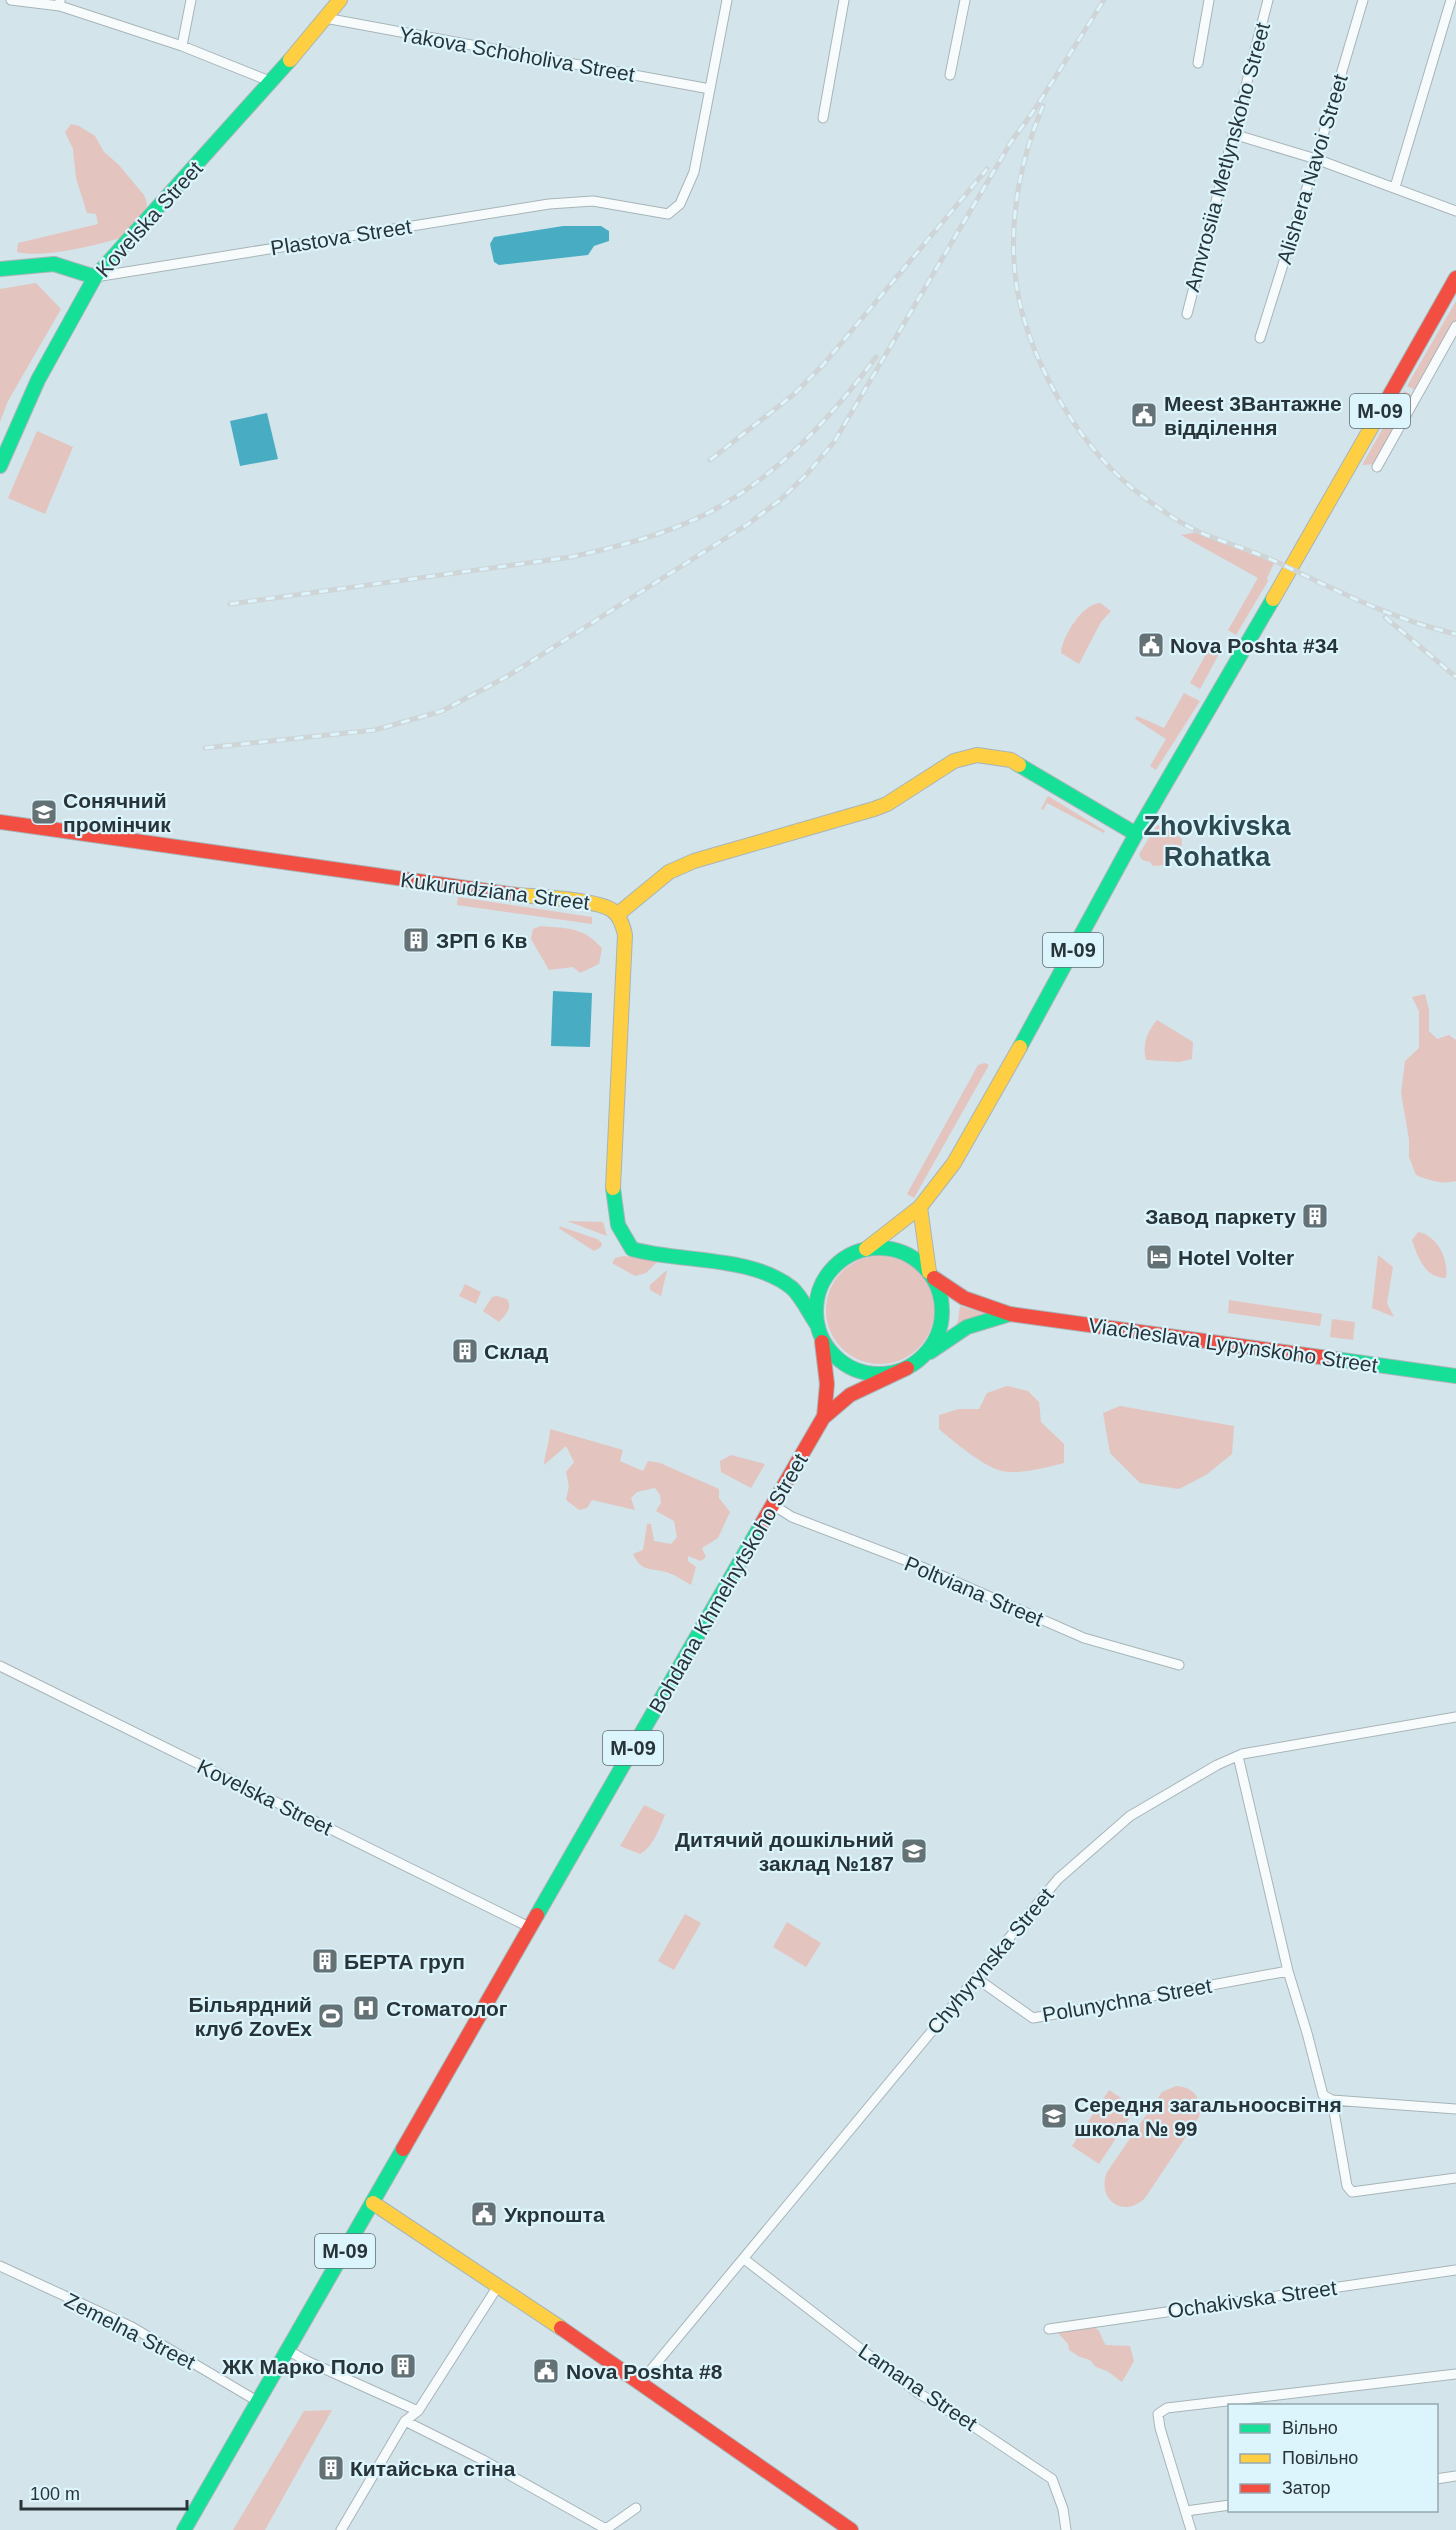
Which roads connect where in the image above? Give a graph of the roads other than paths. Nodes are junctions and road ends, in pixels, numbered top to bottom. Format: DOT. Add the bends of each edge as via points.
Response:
graph roads {
  1 [pos="10,0"];
  2 [pos="191,0"];
  3 [pos="340,0"];
  4 [pos="727,0"];
  5 [pos="844,0"];
  6 [pos="965,0"];
  7 [pos="1209,0"];
  8 [pos="1268,0"];
  9 [pos="1363,0"];
  10 [pos="1451,0"];
  11 [pos="60,3"];
  12 [pos="325,18"];
  13 [pos="182,46"];
  14 [pos="1198,63"];
  15 [pos="950,75"];
  16 [pos="272,82"];
  17 [pos="710,89"];
  18 [pos="823,118"];
  19 [pos="1233,134"];
  20 [pos="1316,159"];
  21 [pos="1395,187"];
  22 [pos="1456,211"];
  23 [pos="0,269"];
  24 [pos="95,277"];
  25 [pos="1456,278"];
  26 [pos="1186,314"];
  27 [pos="1456,326"];
  28 [pos="1260,338"];
  29 [pos="0,466"];
  30 [pos="1377,467"];
  31 [pos="0,822"];
  32 [pos="1136,834"];
  33 [pos="618,914"];
  34 [pos="920,1207"];
  35 [pos="866,1249"];
  36 [pos="931,1275"];
  37 [pos="1010,1314"];
  38 [pos="819,1331"];
  39 [pos="925,1355"];
  40 [pos="907,1368"];
  41 [pos="1456,1376"];
  42 [pos="824,1416"];
  43 [pos="774,1505"];
  44 [pos="1179,1665"];
  45 [pos="0,1666"];
  46 [pos="1456,1716"];
  47 [pos="1238,1756"];
  48 [pos="529,1927"];
  49 [pos="1288,1971"];
  50 [pos="976,1978"];
  51 [pos="1332,2100"];
  52 [pos="1456,2109"];
  53 [pos="1456,2178"];
  54 [pos="373,2202"];
  55 [pos="744,2259"];
  56 [pos="0,2266"];
  57 [pos="1456,2270"];
  58 [pos="498,2286"];
  59 [pos="1049,2329"];
  60 [pos="287,2350"];
  61 [pos="1456,2374"];
  62 [pos="640,2383"];
  63 [pos="257,2401"];
  64 [pos="418,2411"];
  65 [pos="405,2421"];
  66 [pos="1456,2476"];
  67 [pos="1438,2479"];
  68 [pos="1228,2505"];
  69 [pos="636,2508"];
  70 [pos="1186,2511"];
  71 [pos="184,2530"];
  72 [pos="341,2530"];
  73 [pos="851,2530"];
  74 [pos="1066,2530"];
  75 [pos="1191,2530"];
  1 -- 11 [label="street"];
  2 -- 13 [label="street"];
  3 -- 12 [label="main road, Kovelska Street"];
  4 -- 17 [label="street"];
  5 -- 18 [label="street"];
  6 -- 15 [label="street"];
  7 -- 14 [label="street"];
  8 -- 19 [label="street, Amvrosiia Metlynskoho Street"];
  9 -- 20 [label="street, Alishera Navoi Street"];
  10 -- 21 [label="street"];
  11 -- 13 [label="street"];
  12 -- 16 [label="main road, Kovelska Street"];
  12 -- 17 [label="street, Yakova Schoholiva Street"];
  13 -- 16 [label="street"];
  16 -- 24 [label="main road, Kovelska Street"];
  17 -- 24 [label="street, Plastova Street" via="694,172 680,204 668,214 593,201 549,204"];
  19 -- 20 [label="street"];
  19 -- 26 [label="street, Amvrosiia Metlynskoho Street"];
  20 -- 21 [label="street"];
  20 -- 28 [label="street, Alishera Navoi Street"];
  21 -- 22 [label="street"];
  23 -- 24 [label="main road, Plastova Street" via="54,264"];
  24 -- 29 [label="main road, Kovelska Street" via="38,380"];
  25 -- 32 [label="main road, М-09"];
  27 -- 30 [label="street"];
  31 -- 33 [label="main road, Kukurudziana Street" via="449,887 597,904"];
  32 -- 33 [label="main road" via="1011,760 977,755 954,761 874,809 678,868"];
  32 -- 34 [label="main road, М-09" via="998,1088 954,1163"];
  33 -- 38 [label="main road, Kukurudziana Street" via="625,935 613,1192 618,1225 632,1249 751,1268 773,1277 793,1289"];
  34 -- 35 [label="main road, М-09"];
  34 -- 36 [label="main road, М-09"];
  35 -- 36 [label="main road" via="887,1248 907,1254"];
  35 -- 38 [label="main road, М-09" via="843,1259 823,1282 816,1311"];
  36 -- 37 [label="main road, Viacheslava Lypynskoho Street" via="964,1298"];
  36 -- 39 [label="main road, М-09" via="942,1304 942,1318"];
  37 -- 39 [label="main road, Viacheslava Lypynskoho Street" via="967,1327"];
  37 -- 41 [label="main road, Viacheslava Lypynskoho Street"];
  38 -- 40 [label="main road" via="833,1354 850,1367 879,1374"];
  38 -- 42 [label="main road, Bohdana Khmelnytskoho Street / М-09" via="827,1384"];
  39 -- 40 [label="main road, М-09"];
  40 -- 42 [label="main road, Bohdana Khmelnytskoho Street / М-09" via="850,1395"];
  42 -- 43 [label="main road, Bohdana Khmelnytskoho Street / М-09"];
  43 -- 44 [label="street, Poltviana Street" via="792,1517 915,1564 1084,1638"];
  43 -- 48 [label="main road, Bohdana Khmelnytskoho Street / М-09"];
  45 -- 48 [label="street, Kovelska Street"];
  46 -- 47 [label="street, Chyhyrynska Street"];
  47 -- 49 [label="street"];
  47 -- 50 [label="street, Chyhyrynska Street" via="1130,1816 1095,1844 1058,1879"];
  48 -- 54 [label="main road, Bohdana Khmelnytskoho Street / М-09"];
  49 -- 50 [label="street, Polunychna Street" via="1033,2018"];
  49 -- 51 [label="street" via="1323,2095"];
  50 -- 55 [label="street, Chyhyrynska Street"];
  51 -- 52 [label="street"];
  51 -- 53 [label="street" via="1347,2186 1352,2192"];
  54 -- 58 [label="main road"];
  54 -- 60 [label="main road, Bohdana Khmelnytskoho Street / М-09"];
  55 -- 62 [label="street, Chyhyrynska Street"];
  55 -- 74 [label="street, Lamana Street" via="918,2393 1052,2479"];
  56 -- 63 [label="street, Zemelna Street" via="132,2327"];
  57 -- 59 [label="street, Ochakivska Street"];
  58 -- 62 [label="main road"];
  58 -- 64 [label="street"];
  60 -- 63 [label="main road, Bohdana Khmelnytskoho Street / М-09"];
  60 -- 64 [label="street"];
  61 -- 70 [label="street" via="1167,2408 1158,2414 1160,2427"];
  62 -- 73 [label="main road"];
  63 -- 71 [label="main road, Bohdana Khmelnytskoho Street / М-09"];
  64 -- 65 [label="street"];
  65 -- 69 [label="street" via="604,2528"];
  65 -- 72 [label="street"];
  66 -- 67 [label="street"];
  68 -- 70 [label="street"];
  70 -- 75 [label="street"];
}
